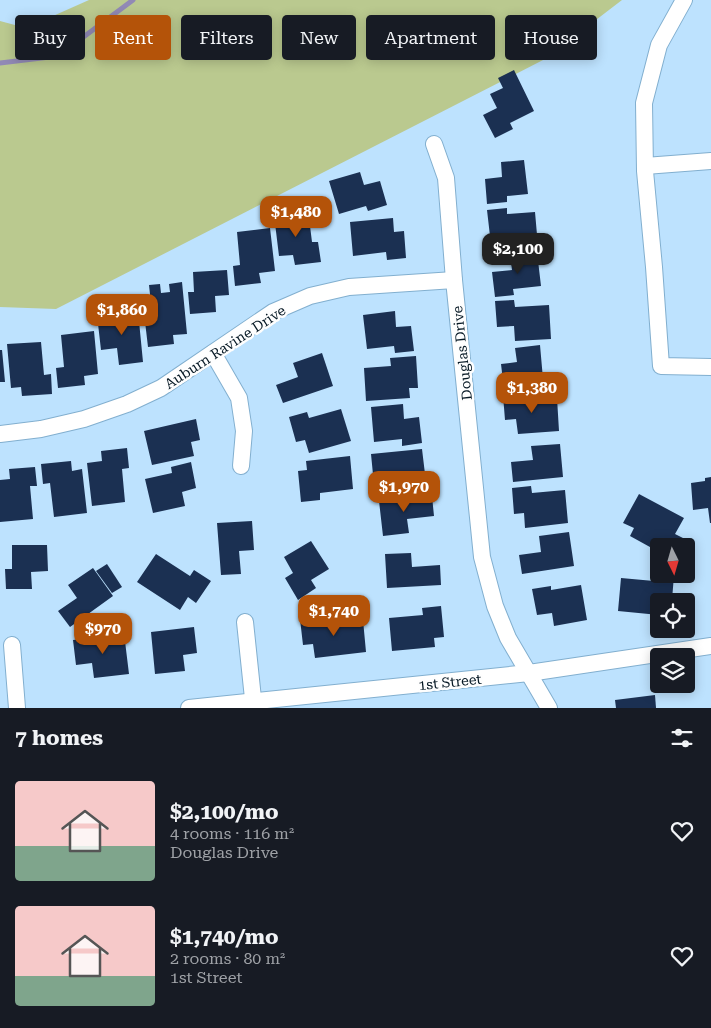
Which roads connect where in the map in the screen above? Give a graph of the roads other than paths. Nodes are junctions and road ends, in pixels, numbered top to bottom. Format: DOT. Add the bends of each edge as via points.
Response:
graph roads {
  1 [pos="684,0"];
  2 [pos="434,144"];
  3 [pos="711,160"];
  4 [pos="645,166"];
  5 [pos="454,280"];
  6 [pos="213,353"];
  7 [pos="711,367"];
  8 [pos="0,434"];
  9 [pos="242,466"];
  10 [pos="246,622"];
  11 [pos="12,645"];
  12 [pos="711,646"];
  13 [pos="529,673"];
  14 [pos="253,705"];
  15 [pos="17,708"];
  16 [pos="189,708"];
  17 [pos="549,708"];
  1 -- 4 [label="street" via="659,45 644,103"];
  2 -- 5 [label="street, Douglas Drive" via="446,178"];
  3 -- 4 [label="street"];
  4 -- 7 [label="street" via="661,366"];
  5 -- 6 [label="street, Auburn Ravine Drive" via="348,287 310,296 273,312"];
  5 -- 13 [label="street, Douglas Drive" via="482,556 495,606 508,638"];
  6 -- 8 [label="street, Auburn Ravine Drive" via="161,388 127,404 84,419"];
  6 -- 9 [label="street" via="239,398 244,431"];
  10 -- 14 [label="street"];
  11 -- 15 [label="street"];
  12 -- 13 [label="street, 1st Street"];
  13 -- 14 [label="street, 1st Street"];
  13 -- 17 [label="street, Douglas Drive"];
  14 -- 16 [label="street, 1st Street"];
}
